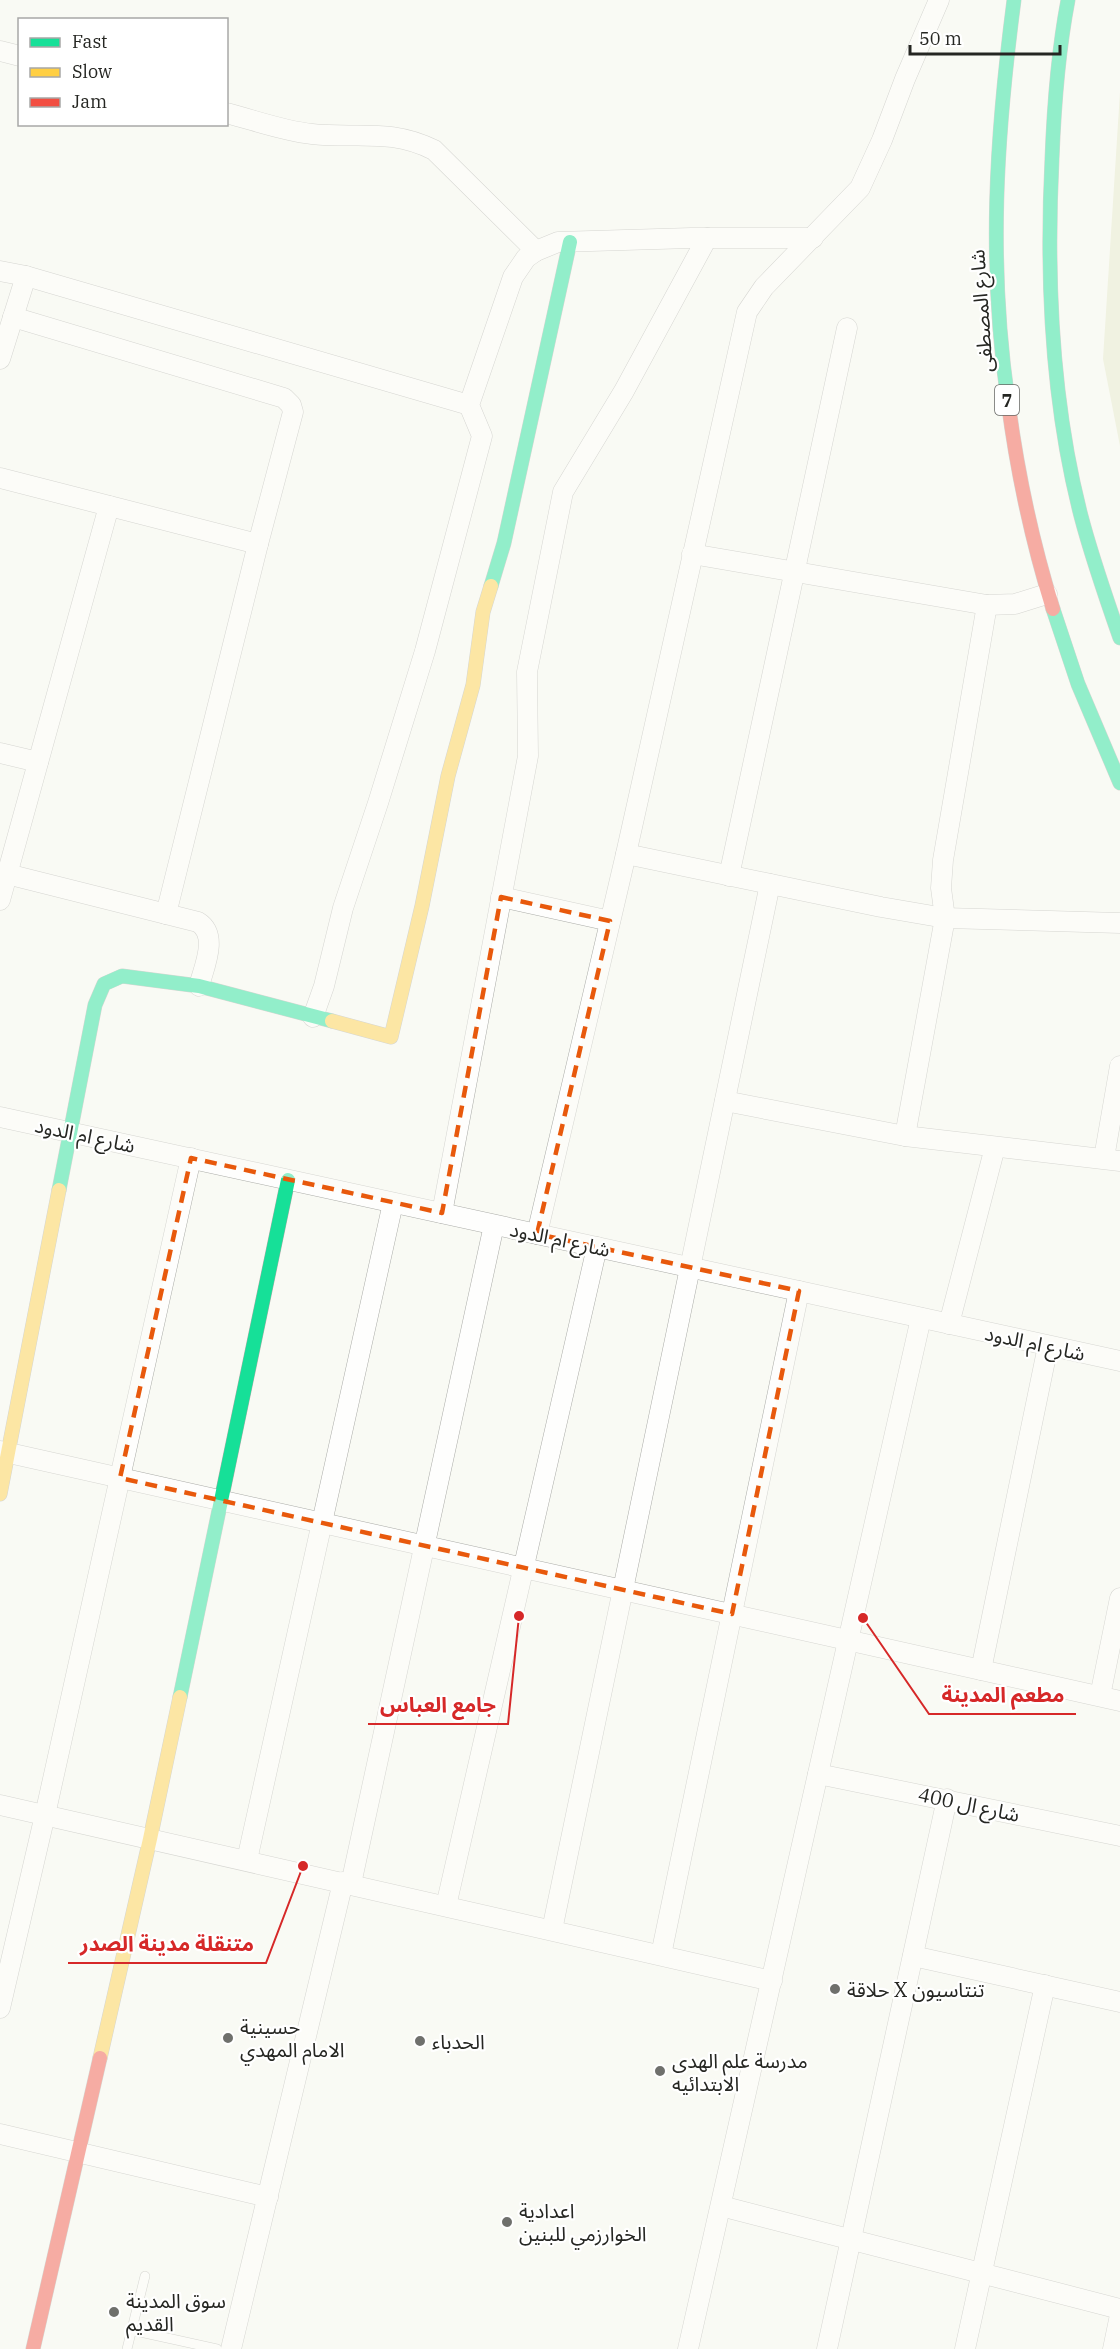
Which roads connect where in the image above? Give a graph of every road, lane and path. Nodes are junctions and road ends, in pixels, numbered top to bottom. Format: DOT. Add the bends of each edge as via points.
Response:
graph roads {
  1 [pos="939,0"];
  2 [pos="1014,0"];
  3 [pos="1068,0"];
  4 [pos="0,51"];
  5 [pos="18,56"];
  6 [pos="228,113"];
  7 [pos="707,238"];
  8 [pos="813,238"];
  9 [pos="570,242"];
  10 [pos="536,251"];
  11 [pos="0,271"];
  12 [pos="26,276"];
  13 [pos="13,317"];
  14 [pos="847,328"];
  15 [pos="0,359"];
  16 [pos="469,405"];
  17 [pos="0,478"];
  18 [pos="109,506"];
  19 [pos="258,544"];
  20 [pos="692,554"];
  21 [pos="795,571"];
  22 [pos="1047,594"];
  23 [pos="987,606"];
  24 [pos="1120,638"];
  25 [pos="0,753"];
  26 [pos="38,762"];
  27 [pos="1120,783"];
  28 [pos="626,854"];
  29 [pos="7,874"];
  30 [pos="729,876"];
  31 [pos="770,884"];
  32 [pos="501,897"];
  33 [pos="0,900"];
  34 [pos="166,914"];
  35 [pos="945,918"];
  36 [pos="610,921"];
  37 [pos="1120,923"];
  38 [pos="199,987"];
  39 [pos="313,1017"];
  40 [pos="1120,1066"];
  41 [pos="725,1101"];
  42 [pos="0,1116"];
  43 [pos="70,1132"];
  44 [pos="905,1136"];
  45 [pos="995,1148"];
  46 [pos="191,1158"];
  47 [pos="1112,1159"];
  48 [pos="288,1180"];
  49 [pos="393,1203"];
  50 [pos="442,1213"];
  51 [pos="494,1225"];
  52 [pos="537,1234"];
  53 [pos="597,1247"];
  54 [pos="690,1267"];
  55 [pos="799,1291"];
  56 [pos="921,1318"];
  57 [pos="949,1324"];
  58 [pos="1048,1346"];
  59 [pos="1120,1361"];
  60 [pos="4,1452"];
  61 [pos="120,1478"];
  62 [pos="0,1494"];
  63 [pos="221,1501"];
  64 [pos="322,1523"];
  65 [pos="424,1546"];
  66 [pos="524,1568"];
  67 [pos="622,1590"];
  68 [pos="1120,1598"];
  69 [pos="732,1614"];
  70 [pos="848,1640"];
  71 [pos="981,1670"];
  72 [pos="1100,1696"];
  73 [pos="1120,1701"];
  74 [pos="818,1774"];
  75 [pos="947,1799"];
  76 [pos="0,1805"];
  77 [pos="45,1815"];
  78 [pos="1120,1836"];
  79 [pos="150,1839"];
  80 [pos="247,1860"];
  81 [pos="347,1883"];
  82 [pos="446,1906"];
  83 [pos="552,1930"];
  84 [pos="661,1955"];
  85 [pos="913,1956"];
  86 [pos="772,1981"];
  87 [pos="1045,1985"];
  88 [pos="1120,2002"];
  89 [pos="0,2008"];
  90 [pos="0,2134"];
  91 [pos="78,2152"];
  92 [pos="268,2197"];
  93 [pos="721,2206"];
  94 [pos="851,2239"];
  95 [pos="982,2273"];
  96 [pos="145,2276"];
  97 [pos="1120,2309"];
  98 [pos="1120,2315"];
  99 [pos="131,2330"];
  100 [pos="33,2349"];
  101 [pos="127,2349"];
  102 [pos="217,2349"];
  103 [pos="231,2349"];
  104 [pos="688,2349"];
  105 [pos="827,2349"];
  106 [pos="965,2349"];
  107 [pos="1113,2349"];
  1 -- 8 [label="street" via="860,188"];
  2 -- 22 [label="main road, شارع المصطفى / 7" via="1002,86 996,179 996,279 1011,435"];
  3 -- 24 [label="main road" via="1050,178 1048,273 1053,357 1077,504"];
  4 -- 5 [label="street"];
  6 -- 10 [label="street" via="308,134 383,134 422,144 434,150"];
  7 -- 8 [label="street"];
  7 -- 9 [label="street"];
  7 -- 32 [label="street" via="563,492 527,672 528,756"];
  8 -- 20 [label="street" via="764,287 747,312"];
  9 -- 10 [label="street"];
  9 -- 39 [label="main road" via="504,543 483,612 473,685 448,776 391,1037"];
  10 -- 16 [label="street" via="513,277"];
  11 -- 12 [label="street"];
  12 -- 13 [label="street"];
  12 -- 16 [label="street"];
  13 -- 15 [label="street"];
  13 -- 19 [label="street" via="288,401 293,420"];
  14 -- 21 [label="street"];
  16 -- 39 [label="street" via="482,436 425,651 343,908"];
  17 -- 18 [label="street"];
  18 -- 19 [label="street"];
  18 -- 26 [label="street"];
  19 -- 34 [label="street"];
  20 -- 21 [label="street"];
  20 -- 28 [label="street"];
  21 -- 23 [label="street"];
  21 -- 30 [label="street"];
  22 -- 23 [label="street" via="1015,604"];
  22 -- 27 [label="main road, شارع المصطفى / 7" via="1065,652"];
  23 -- 35 [label="street" via="943,860"];
  25 -- 26 [label="street"];
  26 -- 29 [label="street"];
  28 -- 30 [label="street"];
  28 -- 36 [label="street"];
  29 -- 33 [label="street"];
  29 -- 34 [label="street"];
  30 -- 31 [label="street"];
  31 -- 35 [label="street"];
  31 -- 41 [label="street"];
  32 -- 36 [label="street"];
  32 -- 50 [label="street"];
  34 -- 38 [label="street" via="198,922 209,934"];
  35 -- 37 [label="street"];
  35 -- 44 [label="street"];
  36 -- 52 [label="street"];
  38 -- 39 [label="main road"];
  38 -- 43 [label="main road" via="122,976 103,986"];
  40 -- 47 [label="street"];
  41 -- 44 [label="street"];
  41 -- 54 [label="street"];
  42 -- 43 [label="street, شارع ام الدود"];
  43 -- 46 [label="street, شارع ام الدود"];
  43 -- 60 [label="main road"];
  44 -- 45 [label="street"];
  45 -- 47 [label="street"];
  45 -- 57 [label="street"];
  46 -- 48 [label="street, شارع ام الدود"];
  46 -- 61 [label="street"];
  48 -- 49 [label="street, شارع ام الدود"];
  48 -- 63 [label="main road"];
  49 -- 50 [label="street, شارع ام الدود"];
  49 -- 64 [label="street"];
  50 -- 51 [label="street, شارع ام الدود"];
  51 -- 52 [label="street, شارع ام الدود"];
  51 -- 65 [label="street"];
  52 -- 53 [label="street, شارع ام الدود"];
  53 -- 54 [label="street, شارع ام الدود"];
  53 -- 66 [label="street"];
  54 -- 55 [label="street, شارع ام الدود"];
  54 -- 67 [label="street"];
  55 -- 56 [label="street, شارع ام الدود"];
  55 -- 69 [label="street"];
  56 -- 57 [label="street, شارع ام الدود"];
  56 -- 70 [label="street"];
  57 -- 58 [label="street, شارع ام الدود"];
  58 -- 59 [label="street, شارع ام الدود"];
  58 -- 71 [label="street"];
  60 -- 61 [label="street"];
  60 -- 62 [label="main road"];
  61 -- 63 [label="street"];
  61 -- 77 [label="street"];
  63 -- 64 [label="street"];
  63 -- 79 [label="main road"];
  64 -- 65 [label="street"];
  64 -- 80 [label="street"];
  65 -- 66 [label="street"];
  65 -- 81 [label="street"];
  66 -- 67 [label="street"];
  66 -- 82 [label="street"];
  67 -- 69 [label="street"];
  67 -- 83 [label="street"];
  68 -- 72 [label="street"];
  69 -- 70 [label="street"];
  69 -- 84 [label="street"];
  70 -- 71 [label="street"];
  70 -- 74 [label="street"];
  71 -- 72 [label="street"];
  72 -- 73 [label="street"];
  74 -- 75 [label="street, شارع ال 400"];
  74 -- 86 [label="street"];
  75 -- 78 [label="street, شارع ال 400"];
  75 -- 85 [label="street"];
  76 -- 77 [label="street"];
  77 -- 79 [label="street"];
  77 -- 89 [label="street"];
  79 -- 80 [label="street"];
  79 -- 91 [label="main road"];
  80 -- 81 [label="street"];
  81 -- 82 [label="street"];
  81 -- 92 [label="street"];
  82 -- 83 [label="street"];
  83 -- 84 [label="street"];
  84 -- 86 [label="street"];
  85 -- 87 [label="street"];
  85 -- 94 [label="street"];
  86 -- 93 [label="street"];
  87 -- 88 [label="street"];
  87 -- 95 [label="street"];
  90 -- 91 [label="street"];
  91 -- 92 [label="street"];
  91 -- 100 [label="main road"];
  92 -- 103 [label="street"];
  93 -- 94 [label="street"];
  93 -- 104 [label="street"];
  94 -- 95 [label="street"];
  94 -- 105 [label="street"];
  95 -- 97 [label="street"];
  95 -- 106 [label="street"];
  96 -- 99 [label="lane"];
  98 -- 107 [label="street"];
  99 -- 101 [label="lane"];
  99 -- 102 [label="lane"];
}
